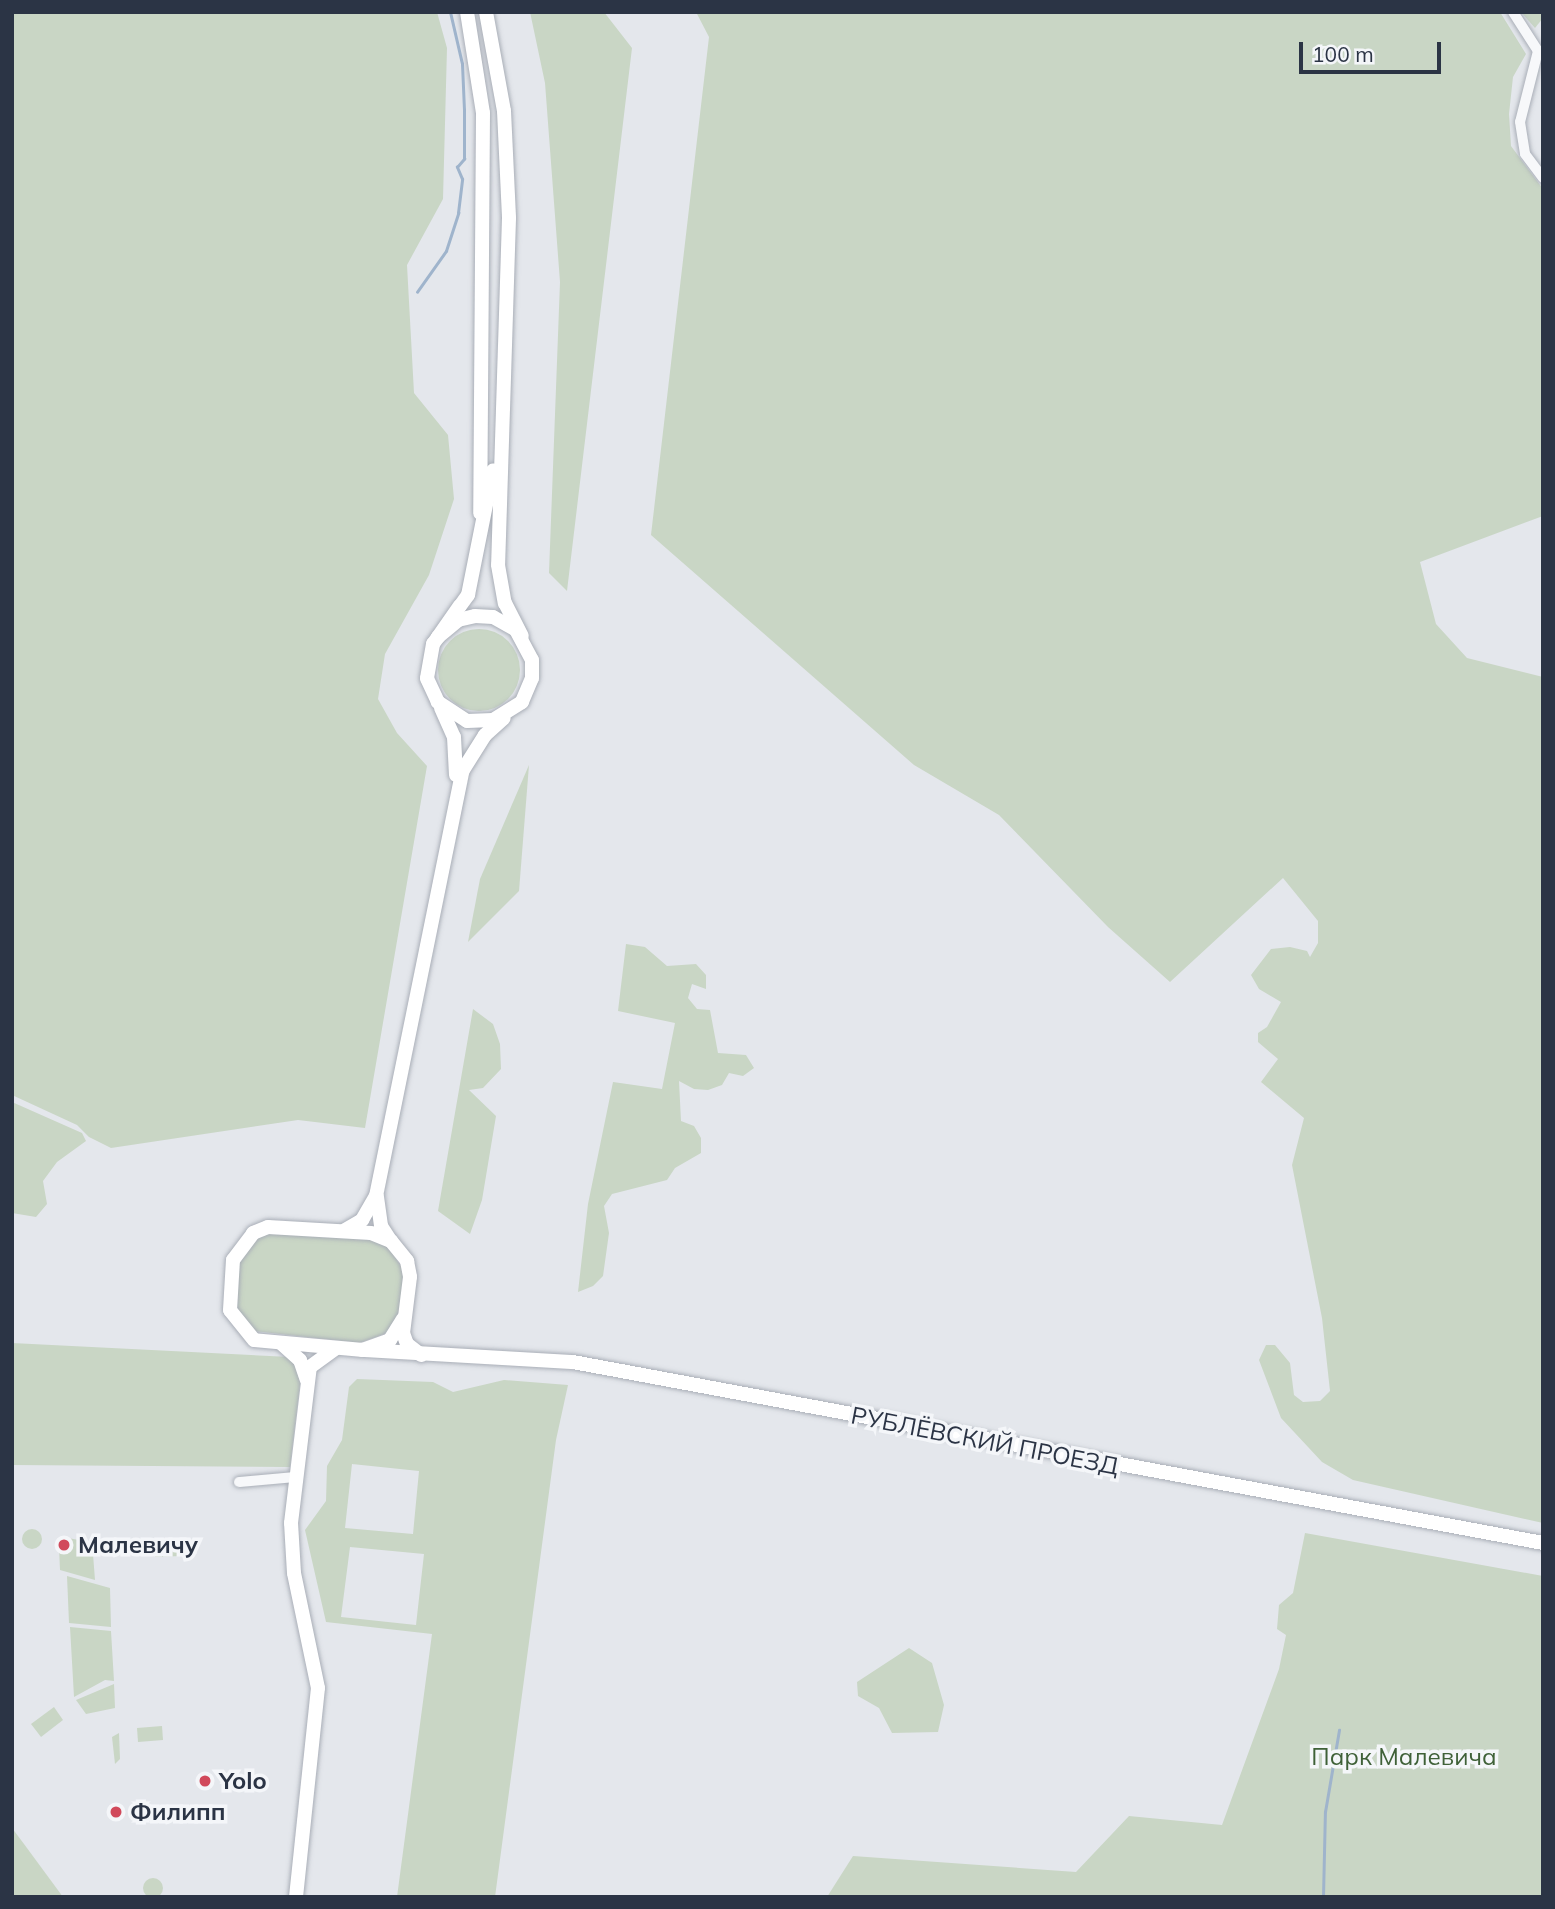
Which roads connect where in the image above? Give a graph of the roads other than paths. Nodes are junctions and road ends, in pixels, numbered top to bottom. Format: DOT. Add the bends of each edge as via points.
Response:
graph roads {
  1 [pos="467,12"];
  2 [pos="486,12"];
  3 [pos="1513,12"];
  4 [pos="1540,53"];
  5 [pos="1543,178"];
  6 [pos="501,416"];
  7 [pos="481,544"];
  8 [pos="438,636"];
  9 [pos="522,636"];
  10 [pos="433,694"];
  11 [pos="516,708"];
  12 [pos="453,806"];
  13 [pos="376,1196"];
  14 [pos="345,1230"];
  15 [pos="391,1241"];
  16 [pos="403,1319"];
  17 [pos="282,1344"];
  18 [pos="335,1349"];
  19 [pos="363,1350"];
  20 [pos="425,1357"];
  21 [pos="307,1381"];
  22 [pos="296,1478"];
  23 [pos="239,1482"];
  24 [pos="1543,1543"];
  25 [pos="296,1897"];
  1 -- 7 [label="street" via="483,113"];
  2 -- 6 [label="street" via="508,159"];
  3 -- 4 [label="street"];
  4 -- 5 [label="street" via="1520,122 1525,154"];
  6 -- 7 [label="street"];
  6 -- 9 [label="street" via="498,565 505,603"];
  7 -- 8 [label="street" via="468,595"];
  8 -- 9 [label="street" via="450,625 475,616 501,620"];
  8 -- 10 [label="street" via="426,669"];
  9 -- 11 [label="street" via="530,652 532,678"];
  10 -- 11 [label="street" via="451,714 475,722 493,720"];
  10 -- 12 [label="street" via="448,719 457,752"];
  11 -- 12 [label="street" via="471,753"];
  12 -- 13 [label="street"];
  13 -- 14 [label="street" via="362,1220"];
  13 -- 15 [label="street" via="381,1226"];
  14 -- 15 [label="street"];
  14 -- 17 [label="street" via="268,1227 241,1245 233,1260 230,1310 244,1334"];
  15 -- 16 [label="street" via="407,1261 410,1277"];
  16 -- 19 [label="street" via="390,1340"];
  16 -- 20 [label="street" via="407,1344"];
  17 -- 18 [label="street"];
  17 -- 21 [label="street" via="300,1360"];
  18 -- 19 [label="street"];
  18 -- 21 [label="street" via="315,1361"];
  19 -- 20 [label="street, РУБЛЁВСКИЙ ПРОЕЗД"];
  20 -- 24 [label="street, РУБЛЁВСКИЙ ПРОЕЗД" via="573,1362"];
  21 -- 22 [label="street"];
  22 -- 23 [label="street"];
  22 -- 25 [label="street" via="293,1561 318,1688"];
}
